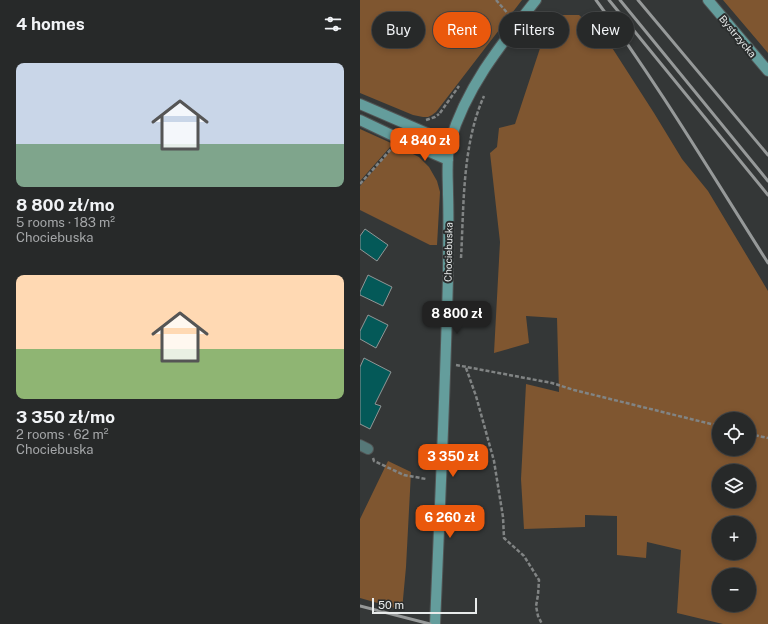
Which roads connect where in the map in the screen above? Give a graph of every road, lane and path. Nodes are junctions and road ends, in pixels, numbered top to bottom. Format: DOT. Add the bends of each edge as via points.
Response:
graph roads {
  1 [pos="496,0"];
  2 [pos="536,0"];
  3 [pos="708,0"];
  4 [pos="506,12"];
  5 [pos="768,71"];
  6 [pos="360,104"];
  7 [pos="360,120"];
  8 [pos="450,143"];
  9 [pos="395,145"];
  10 [pos="448,160"];
  11 [pos="360,184"];
  12 [pos="446,364"];
  13 [pos="466,367"];
  14 [pos="712,424"];
  15 [pos="756,435"];
  16 [pos="768,438"];
  17 [pos="364,447"];
  18 [pos="426,479"];
  19 [pos="435,624"];
  20 [pos="542,624"];
  1 -- 4 [label="path"];
  2 -- 8 [label="street, Chociebuska" via="478,80 466,101"];
  3 -- 5 [label="street, Bystrzycka"];
  6 -- 8 [label="street"];
  7 -- 10 [label="street"];
  8 -- 10 [label="street, Chociebuska"];
  9 -- 11 [label="path"];
  10 -- 12 [label="street, Chociebuska"];
  12 -- 13 [label="path"];
  12 -- 19 [label="street, Chociebuska"];
  13 -- 14 [label="path" via="552,383"];
  13 -- 20 [label="path" via="494,462 504,538 524,556 539,580 536,606"];
  15 -- 16 [label="path"];
  17 -- 18 [label="path" via="374,461 404,474"];
}
